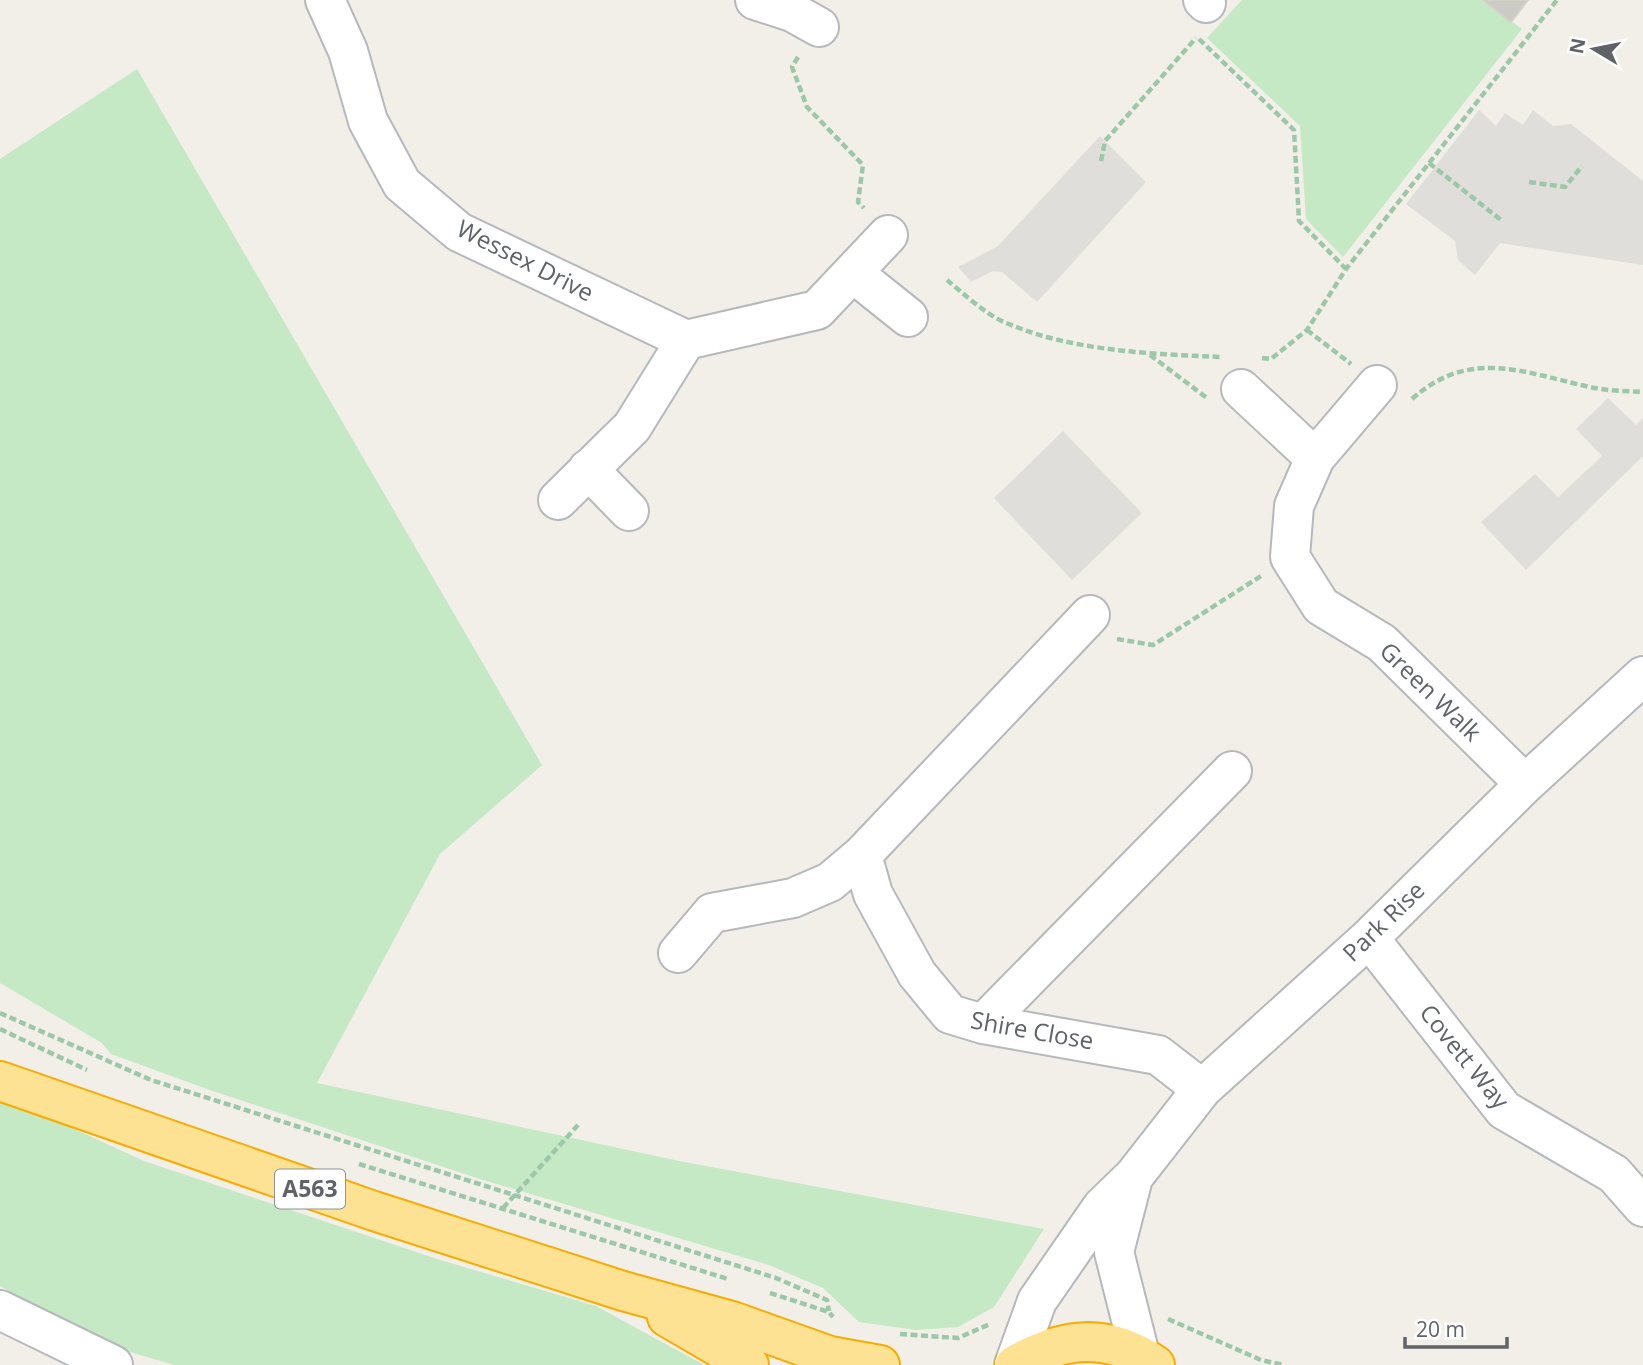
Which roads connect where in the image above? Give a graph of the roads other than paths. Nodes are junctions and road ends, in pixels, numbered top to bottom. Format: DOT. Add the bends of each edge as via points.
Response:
graph roads {
  1 [pos="325,0"];
  2 [pos="755,0"];
  3 [pos="805,13"];
  4 [pos="888,235"];
  5 [pos="853,273"];
  6 [pos="908,317"];
  7 [pos="686,340"];
  8 [pos="1243,368"];
  9 [pos="1377,385"];
  10 [pos="1315,458"];
  11 [pos="588,470"];
  12 [pos="558,500"];
  13 [pos="629,511"];
  14 [pos="1090,615"];
  15 [pos="1643,676"];
  16 [pos="1232,771"];
  17 [pos="1525,784"];
  18 [pos="862,855"];
  19 [pos="1369,938"];
  20 [pos="678,953"];
  21 [pos="983,1024"];
  22 [pos="0,1081"];
  23 [pos="1202,1089"];
  24 [pos="1134,1176"];
  25 [pos="1643,1207"];
  26 [pos="623,1292"];
  27 [pos="0,1310"];
  28 [pos="886,1349"];
  29 [pos="1148,1360"];
  30 [pos="108,1364"];
  31 [pos="749,1365"];
  32 [pos="1015,1365"];
  1 -- 7 [label="street, Wessex Drive" via="348,51 368,121 402,184 459,232"];
  2 -- 3 [label="street"];
  4 -- 5 [label="street"];
  5 -- 6 [label="street"];
  5 -- 7 [label="street" via="817,310"];
  7 -- 11 [label="street" via="632,427"];
  8 -- 10 [label="street"];
  9 -- 10 [label="street"];
  10 -- 17 [label="street, Green Walk" via="1294,506 1290,557 1321,606 1382,643"];
  11 -- 12 [label="street"];
  11 -- 13 [label="street"];
  14 -- 18 [label="street"];
  15 -- 17 [label="street, Park Rise"];
  16 -- 21 [label="street"];
  17 -- 19 [label="street, Park Rise"];
  18 -- 20 [label="street" via="830,882 793,898 712,913"];
  18 -- 21 [label="street, Shire Close" via="873,894 917,974 950,1014"];
  19 -- 23 [label="street, Park Rise"];
  19 -- 25 [label="street, Covett Way" via="1504,1110 1614,1174"];
  21 -- 23 [label="street, Shire Close" via="1158,1055"];
  22 -- 26 [label="highway, A563"];
  23 -- 24 [label="street, Park Rise"];
  24 -- 29 [label="street, Park Rise" via="1114,1252"];
  24 -- 32 [label="street, Park Rise" via="1102,1208 1037,1301"];
  26 -- 28 [label="highway, A563" via="732,1321 830,1356"];
  26 -- 31 [label="highway, A563"];
  27 -- 30 [label="street"];
  29 -- 32 [label="highway" via="1109,1343 1076,1341 1043,1349"];
}
